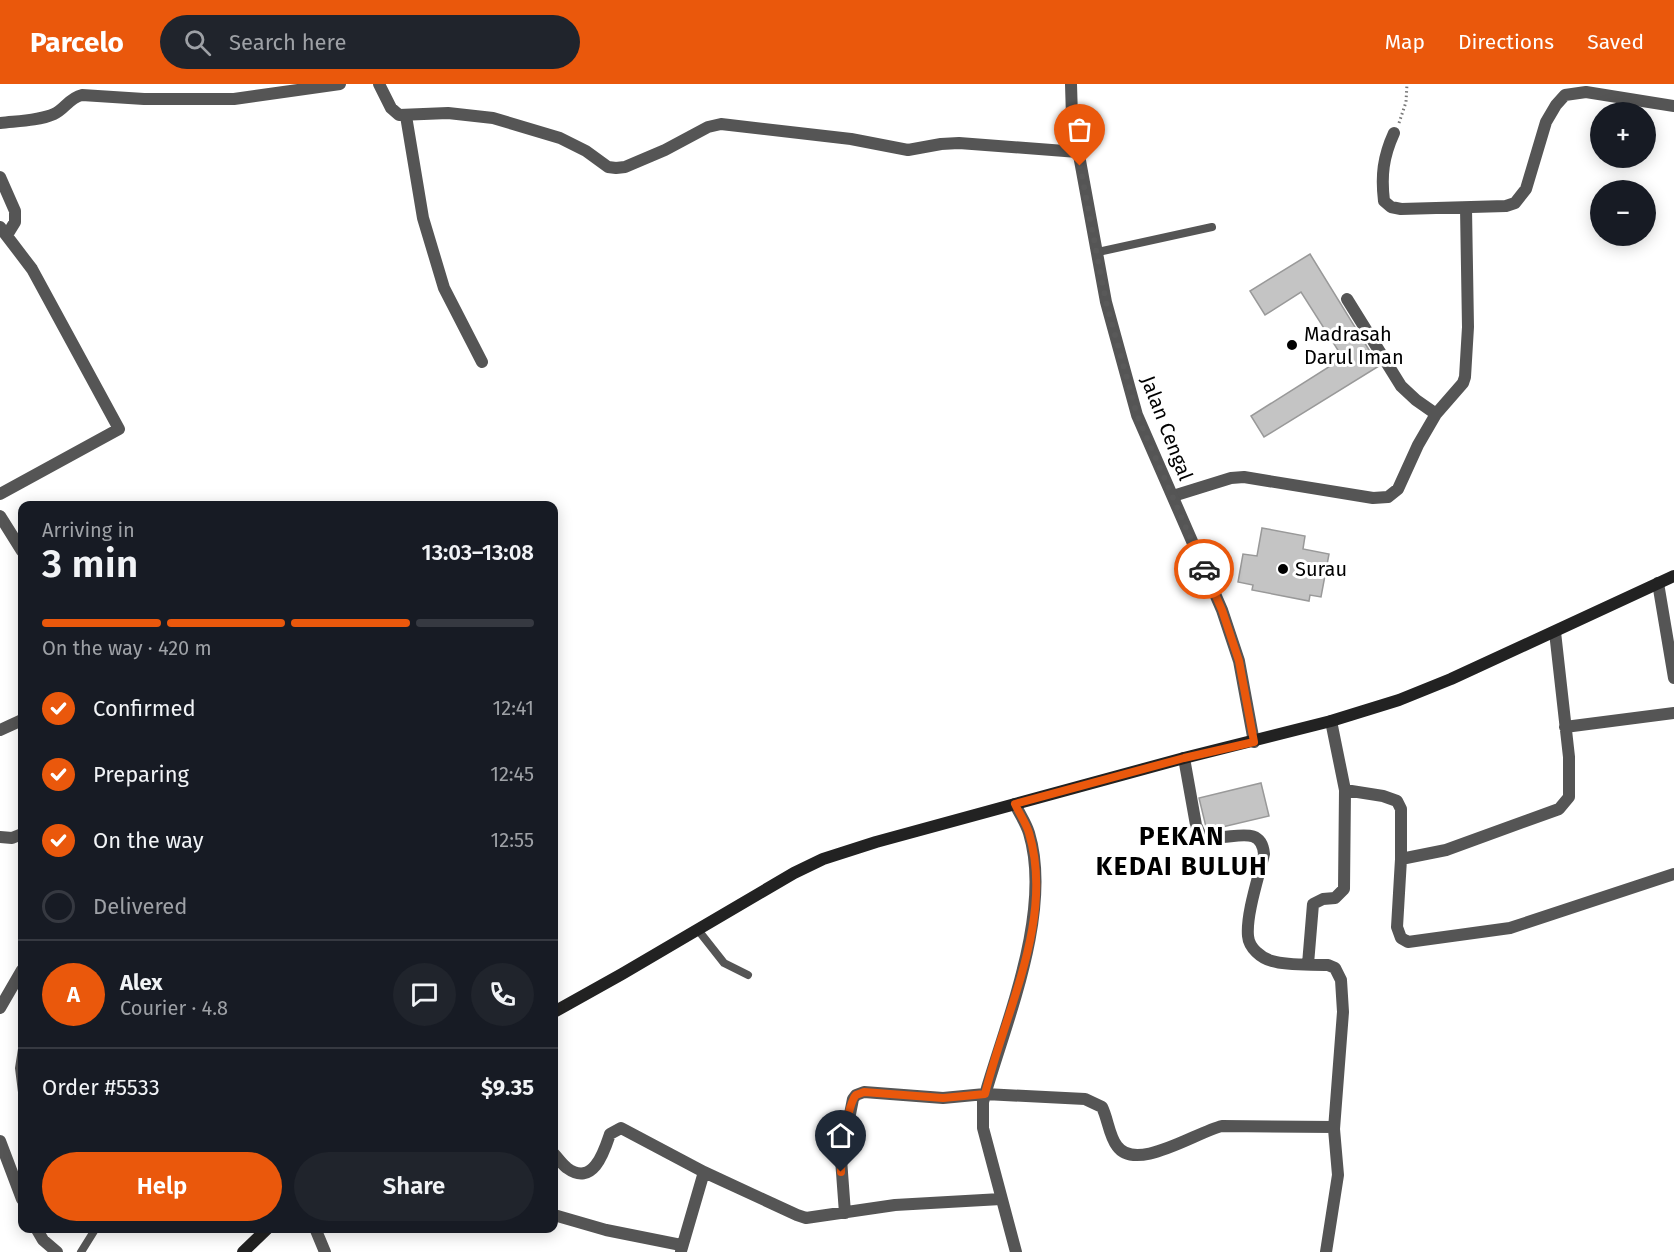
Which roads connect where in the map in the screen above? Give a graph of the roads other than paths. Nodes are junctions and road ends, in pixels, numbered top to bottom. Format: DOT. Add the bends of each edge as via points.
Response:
graph roads {
  1 [pos="340,84"];
  2 [pos="379,84"];
  3 [pos="1071,84"];
  4 [pos="1674,106"];
  5 [pos="406,116"];
  6 [pos="0,123"];
  7 [pos="1394,133"];
  8 [pos="1078,152"];
  9 [pos="0,177"];
  10 [pos="1466,208"];
  11 [pos="1212,227"];
  12 [pos="3,231"];
  13 [pos="1098,252"];
  14 [pos="1347,299"];
  15 [pos="482,362"];
  16 [pos="1436,414"];
  17 [pos="0,494"];
  18 [pos="1173,496"];
  19 [pos="0,516"];
  20 [pos="18,545"];
  21 [pos="1674,576"];
  22 [pos="1658,583"];
  23 [pos="1555,632"];
  24 [pos="1674,678"];
  25 [pos="1674,713"];
  26 [pos="1331,721"];
  27 [pos="18,722"];
  28 [pos="1565,727"];
  29 [pos="0,730"];
  30 [pos="1254,742"];
  31 [pos="1184,758"];
  32 [pos="1345,790"];
  33 [pos="1015,804"];
  34 [pos="18,836"];
  35 [pos="0,837"];
  36 [pos="1401,859"];
  37 [pos="1674,874"];
  38 [pos="698,930"];
  39 [pos="1308,964"];
  40 [pos="748,975"];
  41 [pos="18,977"];
  42 [pos="0,1008"];
  43 [pos="558,1010"];
  44 [pos="985,1094"];
  45 [pos="1334,1127"];
  46 [pos="0,1142"];
  47 [pos="558,1158"];
  48 [pos="705,1172"];
  49 [pos="18,1189"];
  50 [pos="1001,1199"];
  51 [pos="845,1213"];
  52 [pos="558,1216"];
  53 [pos="39,1233"];
  54 [pos="93,1233"];
  55 [pos="263,1233"];
  56 [pos="317,1233"];
  57 [pos="681,1249"];
  58 [pos="57,1252"];
  59 [pos="81,1252"];
  60 [pos="243,1252"];
  61 [pos="325,1252"];
  62 [pos="1016,1252"];
  63 [pos="1326,1252"];
  1 -- 6 [label="street" via="234,99 82,94 50,116"];
  2 -- 5 [label="street" via="395,112"];
  3 -- 8 [label="street, Jalan Cengal"];
  4 -- 10 [label="street" via="1586,92 1565,95 1546,122 1521,198 1506,206"];
  5 -- 8 [label="street" via="448,113 493,118 560,138 616,168 721,124 851,139 892,149 958,143"];
  5 -- 15 [label="street" via="423,218 444,288"];
  7 -- 10 [label="street" via="1382,173 1387,205 1401,209"];
  8 -- 13 [label="street, Jalan Cengal"];
  9 -- 12 [label="street" via="15,211 15,222"];
  10 -- 16 [label="street" via="1465,377"];
  11 -- 13 [label="lane"];
  12 -- 17 [label="street" via="32,269 119,429"];
  13 -- 18 [label="street, Jalan Cengal" via="1106,302 1137,415"];
  14 -- 16 [label="street" via="1401,386"];
  16 -- 18 [label="street" via="1398,489 1388,497 1373,498 1244,477"];
  18 -- 30 [label="street, Jalan Cengal" via="1222,610 1239,661"];
  19 -- 20 [label="street"];
  21 -- 22 [label="main road"];
  22 -- 23 [label="main road"];
  22 -- 24 [label="street"];
  23 -- 26 [label="main road" via="1431,688"];
  23 -- 28 [label="street"];
  25 -- 28 [label="street"];
  26 -- 30 [label="main road"];
  26 -- 32 [label="street"];
  27 -- 29 [label="street"];
  28 -- 36 [label="street" via="1569,797 1559,809 1446,850"];
  30 -- 31 [label="main road"];
  31 -- 33 [label="main road"];
  31 -- 39 [label="street" via="1200,834 1214,838 1252,835 1263,844 1249,920 1250,944 1267,959"];
  32 -- 36 [label="street" via="1397,801 1401,809"];
  32 -- 39 [label="street" via="1344,889 1335,898 1313,904"];
  33 -- 38 [label="main road" via="823,859"];
  33 -- 44 [label="street" via="1028,831 1036,903 1020,977"];
  34 -- 35 [label="street"];
  36 -- 37 [label="street" via="1397,927 1401,938 1408,942 1510,928"];
  38 -- 40 [label="lane" via="724,963"];
  38 -- 43 [label="main road"];
  39 -- 45 [label="street" via="1335,968 1341,980 1343,1012"];
  41 -- 42 [label="street"];
  44 -- 45 [label="street" via="1094,1102 1102,1107 1115,1144 1132,1156 1158,1152 1221,1126"];
  44 -- 50 [label="street" via="983,1128"];
  44 -- 51 [label="street" via="943,1098 864,1092 856,1095 850,1107 841,1159"];
  45 -- 63 [label="street" via="1338,1175"];
  46 -- 49 [label="street"];
  47 -- 48 [label="street" via="567,1168 585,1172 602,1159 610,1134 621,1128"];
  48 -- 51 [label="street" via="797,1215"];
  48 -- 57 [label="street"];
  50 -- 51 [label="street" via="895,1205"];
  50 -- 62 [label="street"];
  52 -- 57 [label="street"];
  53 -- 58 [label="street"];
  54 -- 59 [label="lane"];
  55 -- 60 [label="main road"];
  56 -- 61 [label="street"];
}
